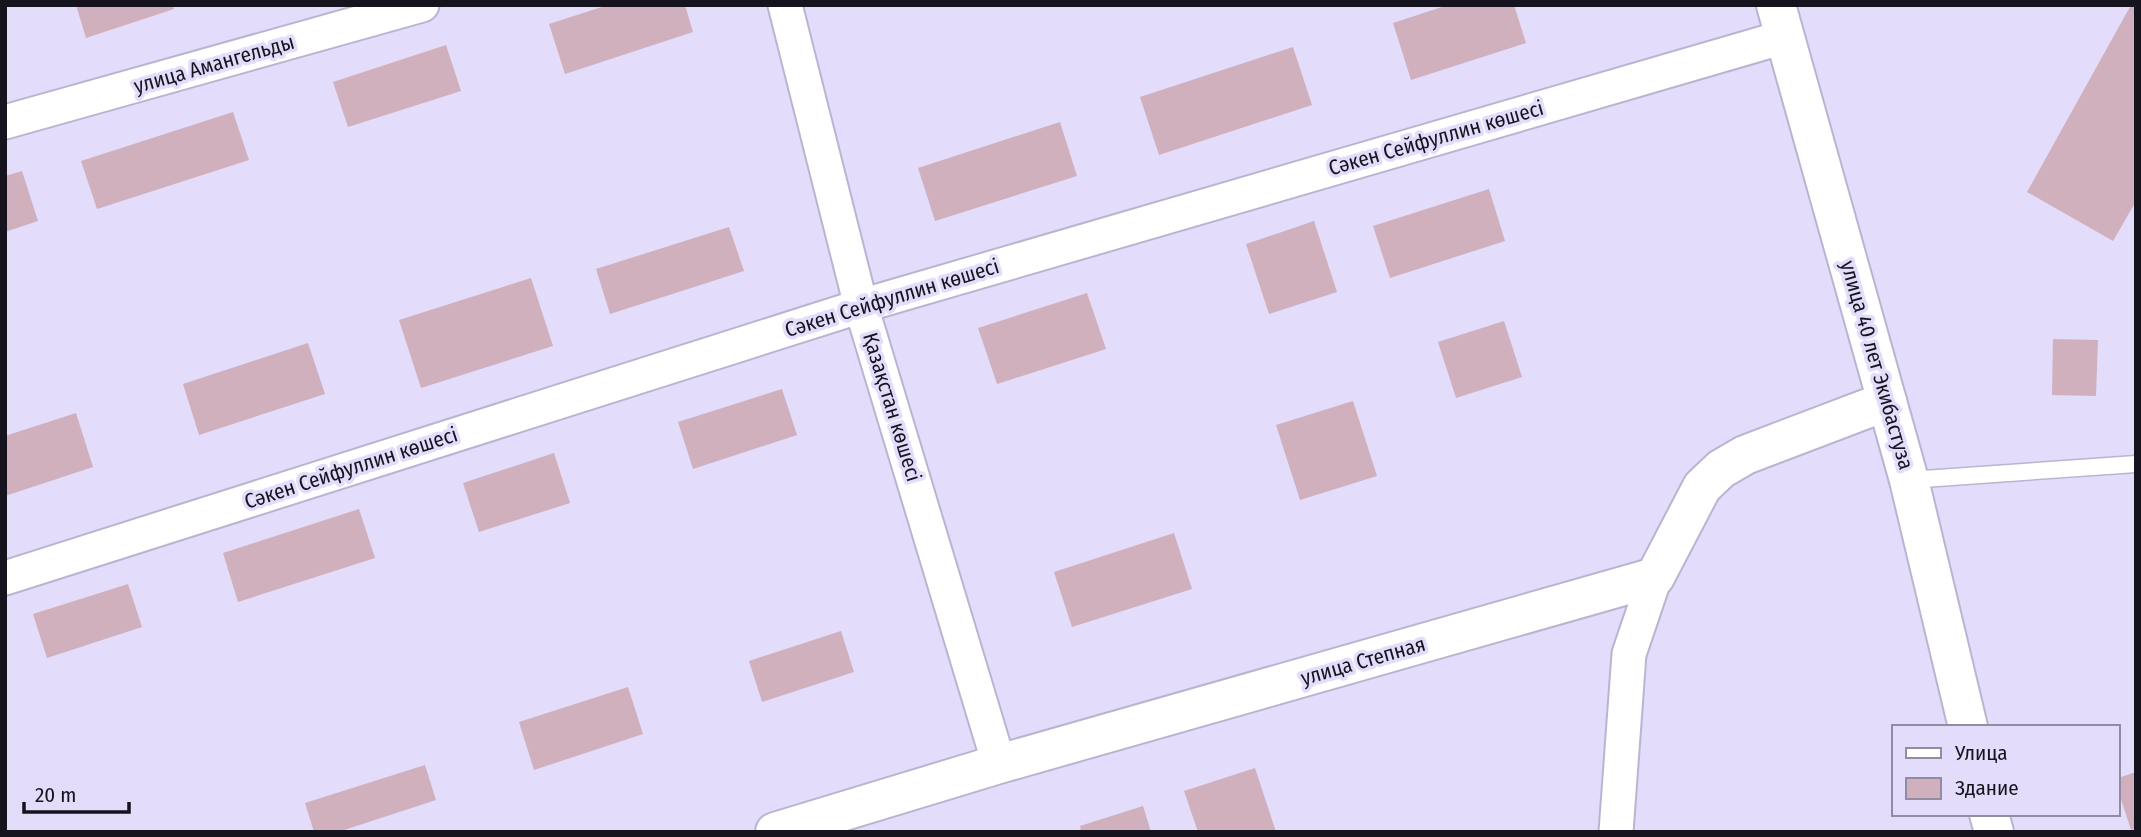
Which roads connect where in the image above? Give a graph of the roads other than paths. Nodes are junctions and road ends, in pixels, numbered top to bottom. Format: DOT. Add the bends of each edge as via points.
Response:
graph roads {
  1 [pos="422,5"];
  2 [pos="785,5"];
  3 [pos="1780,21"];
  4 [pos="5,122"];
  5 [pos="861,306"];
  6 [pos="1887,401"];
  7 [pos="2136,464"];
  8 [pos="1909,480"];
  9 [pos="5,578"];
  10 [pos="1655,578"];
  11 [pos="1968,725"];
  12 [pos="999,764"];
  13 [pos="775,832"];
  14 [pos="1616,832"];
  1 -- 4 [label="street, улица Амангельды"];
  2 -- 5 [label="street, Қазақстан көшесі"];
  3 -- 5 [label="street, Сәкен Сейфуллин көшесі"];
  3 -- 6 [label="street, улица 40 лет Экибастуза"];
  5 -- 9 [label="street, Сәкен Сейфуллин көшесі"];
  5 -- 12 [label="street, Қазақстан көшесі"];
  6 -- 8 [label="street, улица 40 лет Экибастуза"];
  6 -- 10 [label="street" via="1721,468 1702,487"];
  7 -- 8 [label="lane"];
  8 -- 11 [label="street, улица 40 лет Экибастуза"];
  10 -- 12 [label="street, улица Степная"];
  10 -- 14 [label="street" via="1629,654"];
  12 -- 13 [label="street, улица Степная"];
}
